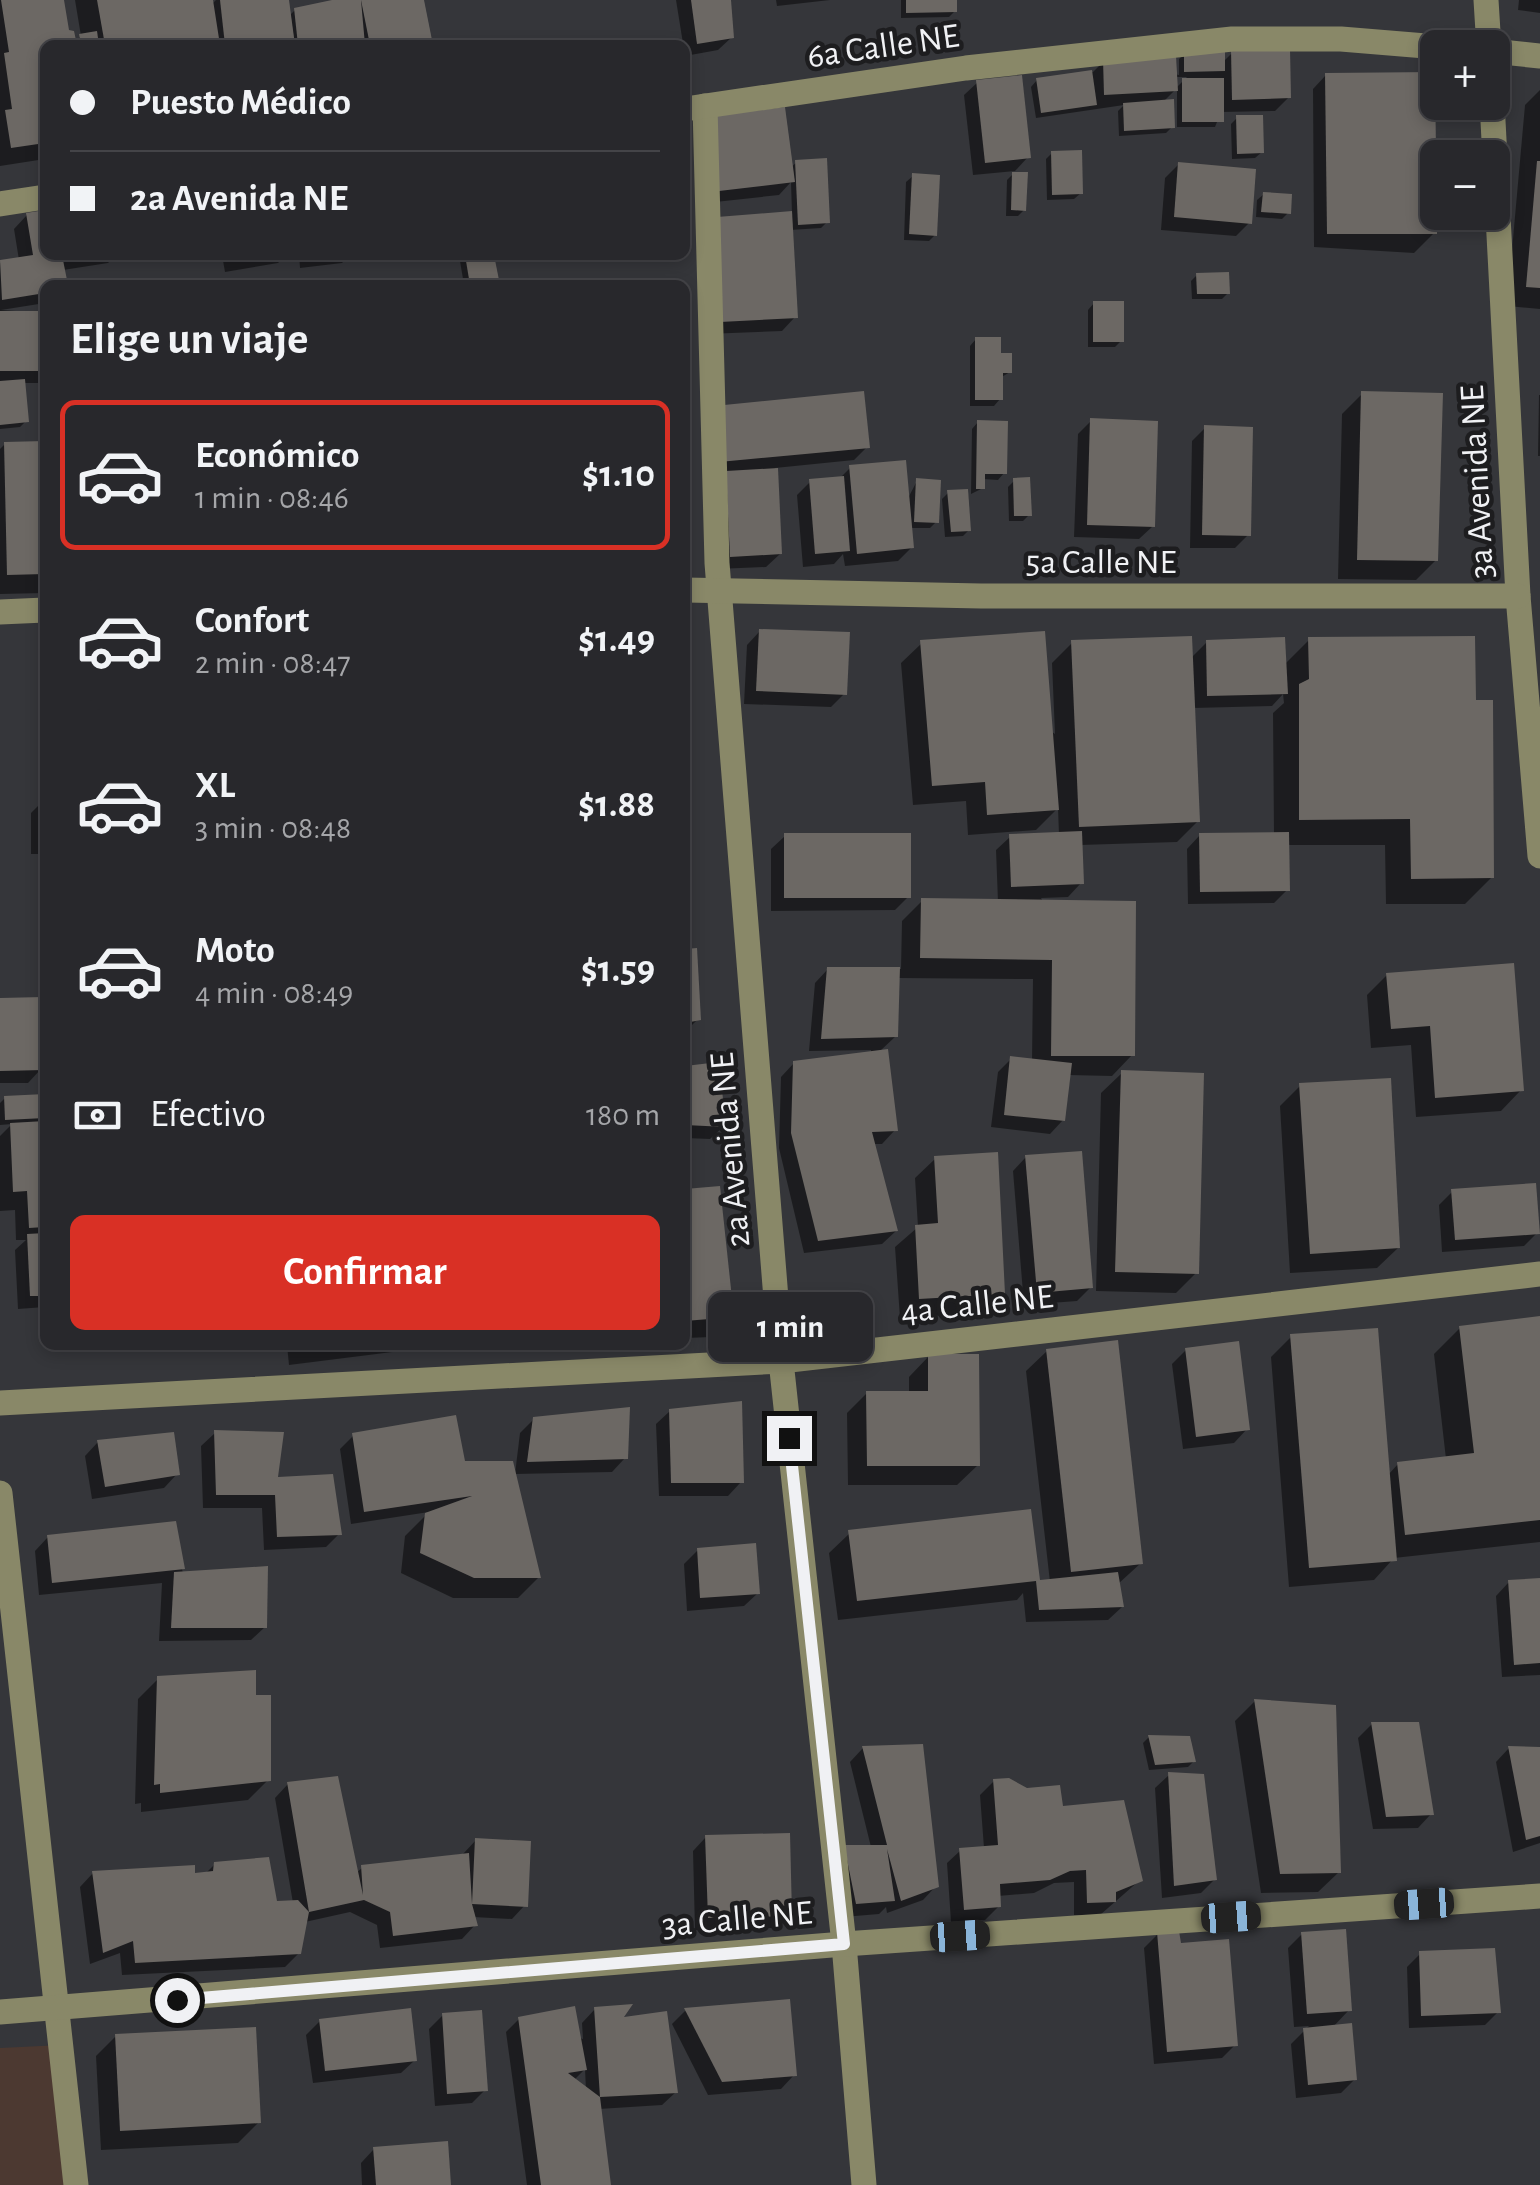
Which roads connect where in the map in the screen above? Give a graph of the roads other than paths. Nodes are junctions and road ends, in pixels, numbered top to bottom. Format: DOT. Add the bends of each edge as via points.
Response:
graph roads {
  1 [pos="1486,0"];
  2 [pos="1489,30"];
  3 [pos="1420,46"];
  4 [pos="1510,52"];
  5 [pos="1540,56"];
  6 [pos="695,107"];
  7 [pos="1493,120"];
  8 [pos="40,198"];
  9 [pos="0,204"];
  10 [pos="720,589"];
  11 [pos="690,590"];
  12 [pos="1518,596"];
  13 [pos="40,610"];
  14 [pos="0,612"];
  15 [pos="1540,856"];
  16 [pos="1540,1274"];
  17 [pos="781,1361"];
  18 [pos="0,1404"];
  19 [pos="0,1492"];
  20 [pos="1540,1896"];
  21 [pos="844,1944"];
  22 [pos="59,2010"];
  23 [pos="0,2012"];
  24 [pos="76,2185"];
  25 [pos="864,2185"];
  1 -- 2 [label="street"];
  3 -- 6 [label="street, 6a Calle NE" via="1232,39"];
  4 -- 5 [label="street"];
  6 -- 10 [label="street, 2a Avenida NE"];
  7 -- 12 [label="street, 3a Avenida NE"];
  8 -- 9 [label="street"];
  10 -- 11 [label="street, 5a Calle NE"];
  10 -- 12 [label="street, 5a Calle NE"];
  10 -- 17 [label="street, 2a Avenida NE"];
  12 -- 15 [label="street, 3a Avenida NE"];
  13 -- 14 [label="street"];
  16 -- 17 [label="street, 4a Calle NE"];
  17 -- 18 [label="street, 4a Calle NE"];
  17 -- 21 [label="street, 2a Avenida NE"];
  19 -- 22 [label="street"];
  20 -- 21 [label="street, 3a Calle NE"];
  21 -- 22 [label="street, 3a Calle NE"];
  21 -- 25 [label="street, 2a Avenida NE"];
  22 -- 23 [label="street, 3a Calle NE"];
  22 -- 24 [label="street"];
}
